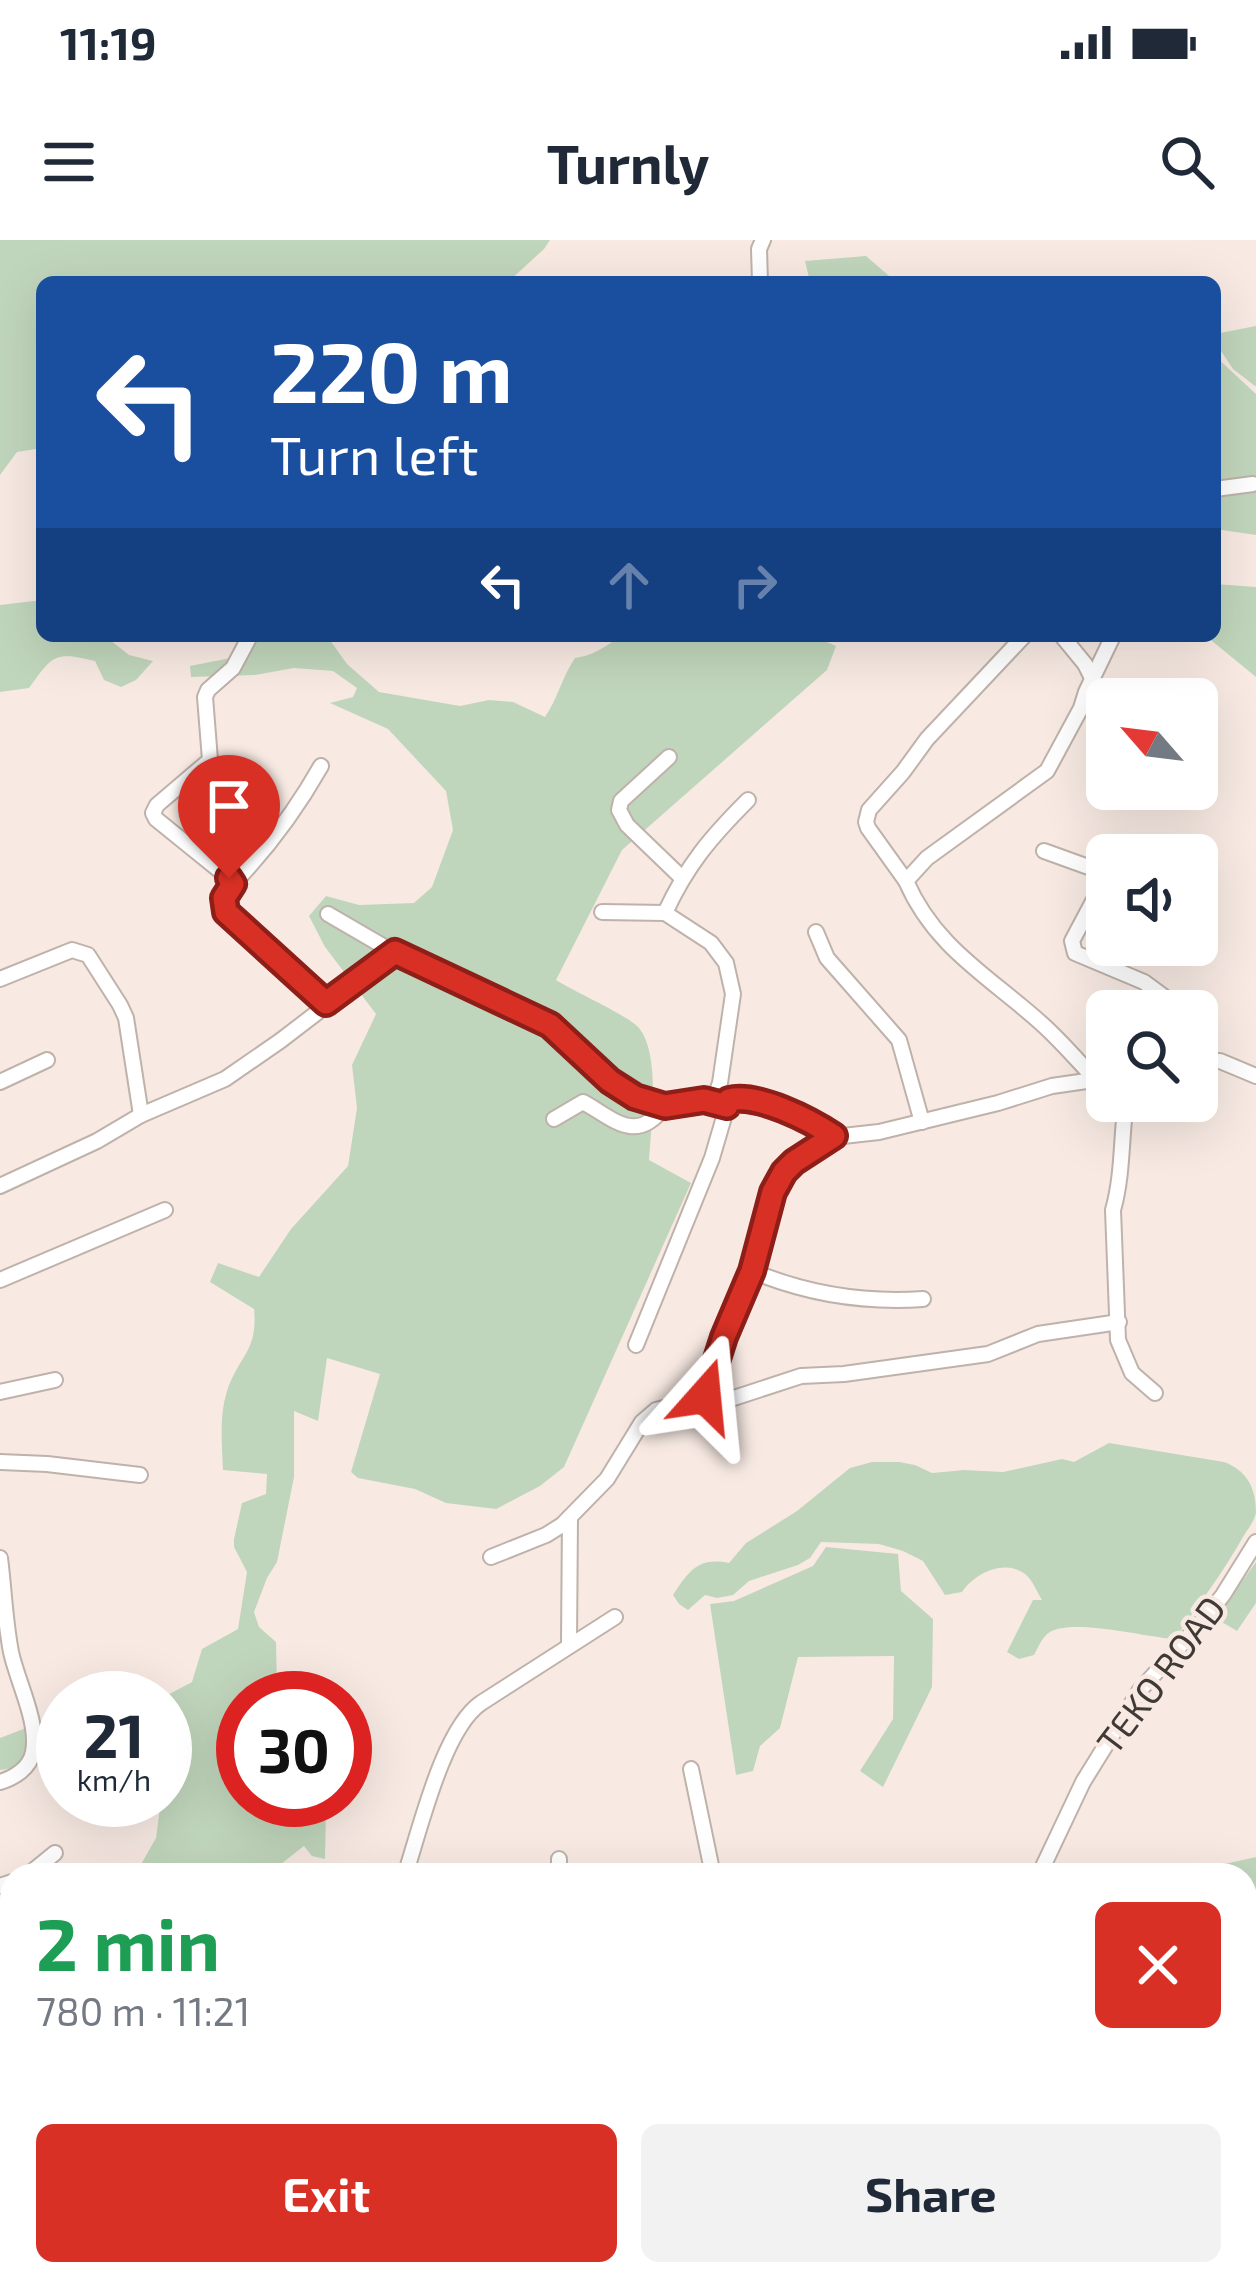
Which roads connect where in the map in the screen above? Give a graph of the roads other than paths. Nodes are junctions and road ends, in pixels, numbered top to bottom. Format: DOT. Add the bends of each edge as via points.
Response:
graph roads {
  1 [pos="763,240"];
  2 [pos="760,276"];
  3 [pos="1253,484"];
  4 [pos="1221,488"];
  5 [pos="247,642"];
  6 [pos="1018,642"];
  7 [pos="1067,642"];
  8 [pos="1110,642"];
  9 [pos="1093,678"];
  10 [pos="1095,678"];
  11 [pos="1086,699"];
  12 [pos="669,757"];
  13 [pos="321,766"];
  14 [pos="748,800"];
  15 [pos="1044,851"];
  16 [pos="681,878"];
  17 [pos="906,881"];
  18 [pos="233,884"];
  19 [pos="602,912"];
  20 [pos="665,913"];
  21 [pos="328,914"];
  22 [pos="816,932"];
  23 [pos="395,952"];
  24 [pos="0,980"];
  25 [pos="1155,990"];
  26 [pos="326,1003"];
  27 [pos="47,1060"];
  28 [pos="1218,1060"];
  29 [pos="1086,1064"];
  30 [pos="1256,1076"];
  31 [pos="1086,1080"];
  32 [pos="0,1082"];
  33 [pos="720,1104"];
  34 [pos="665,1106"];
  35 [pos="140,1115"];
  36 [pos="554,1119"];
  37 [pos="922,1122"];
  38 [pos="1123,1122"];
  39 [pos="834,1136"];
  40 [pos="0,1186"];
  41 [pos="165,1210"];
  42 [pos="752,1271"];
  43 [pos="0,1280"];
  44 [pos="922,1298"];
  45 [pos="1119,1322"];
  46 [pos="636,1345"];
  47 [pos="55,1380"];
  48 [pos="0,1392"];
  49 [pos="1155,1393"];
  50 [pos="703,1408"];
  51 [pos="0,1462"];
  52 [pos="140,1474"];
  53 [pos="569,1517"];
  54 [pos="1256,1542"];
  55 [pos="0,1558"];
  56 [pos="491,1558"];
  57 [pos="615,1617"];
  58 [pos="569,1644"];
  59 [pos="691,1768"];
  60 [pos="0,1782"];
  61 [pos="56,1853"];
  62 [pos="43,1863"];
  63 [pos="409,1863"];
  64 [pos="711,1863"];
  65 [pos="1046,1863"];
  1 -- 2 [label="street"];
  3 -- 4 [label="street"];
  5 -- 18 [label="street" via="205,697 210,760 153,813"];
  6 -- 17 [label="street" via="868,810 868,828"];
  7 -- 9 [label="street"];
  8 -- 10 [label="street"];
  11 -- 17 [label="street" via="1047,770"];
  12 -- 16 [label="street" via="619,810"];
  13 -- 18 [label="street"];
  14 -- 16 [label="street"];
  15 -- 25 [label="street" via="1105,873 1072,941 1075,953"];
  16 -- 20 [label="street"];
  17 -- 29 [label="street" via="919,911 952,949"];
  18 -- 26 [label="street" via="226,912"];
  19 -- 20 [label="street"];
  20 -- 33 [label="street" via="719,950 730,973"];
  21 -- 23 [label="street"];
  22 -- 37 [label="street" via="826,958 899,1040"];
  23 -- 26 [label="street"];
  23 -- 34 [label="street" via="550,1025 610,1081"];
  24 -- 35 [label="street" via="72,950 88,955 126,1018"];
  26 -- 35 [label="street" via="225,1078"];
  27 -- 32 [label="street"];
  28 -- 30 [label="street"];
  31 -- 37 [label="street"];
  33 -- 34 [label="street"];
  33 -- 39 [label="street" via="750,1098"];
  33 -- 46 [label="street" via="712,1158"];
  34 -- 36 [label="street" via="641,1126 624,1127 584,1102"];
  35 -- 40 [label="street"];
  37 -- 39 [label="street"];
  38 -- 45 [label="street" via="1113,1210"];
  39 -- 42 [label="street" via="784,1172"];
  41 -- 43 [label="street"];
  42 -- 44 [label="street" via="825,1294"];
  42 -- 50 [label="street"];
  45 -- 49 [label="street" via="1123,1356"];
  45 -- 50 [label="street" via="1038,1334 988,1354 801,1376"];
  47 -- 48 [label="street"];
  50 -- 53 [label="street" via="647,1416 607,1479"];
  51 -- 52 [label="street"];
  53 -- 56 [label="street"];
  53 -- 58 [label="street"];
  54 -- 65 [label="street, TEKO ROAD" via="1199,1625 1140,1690"];
  55 -- 60 [label="street" via="34,1749 20,1772"];
  57 -- 58 [label="street"];
  58 -- 63 [label="street" via="462,1720"];
  59 -- 64 [label="street"];
  61 -- 62 [label="street"];
}
